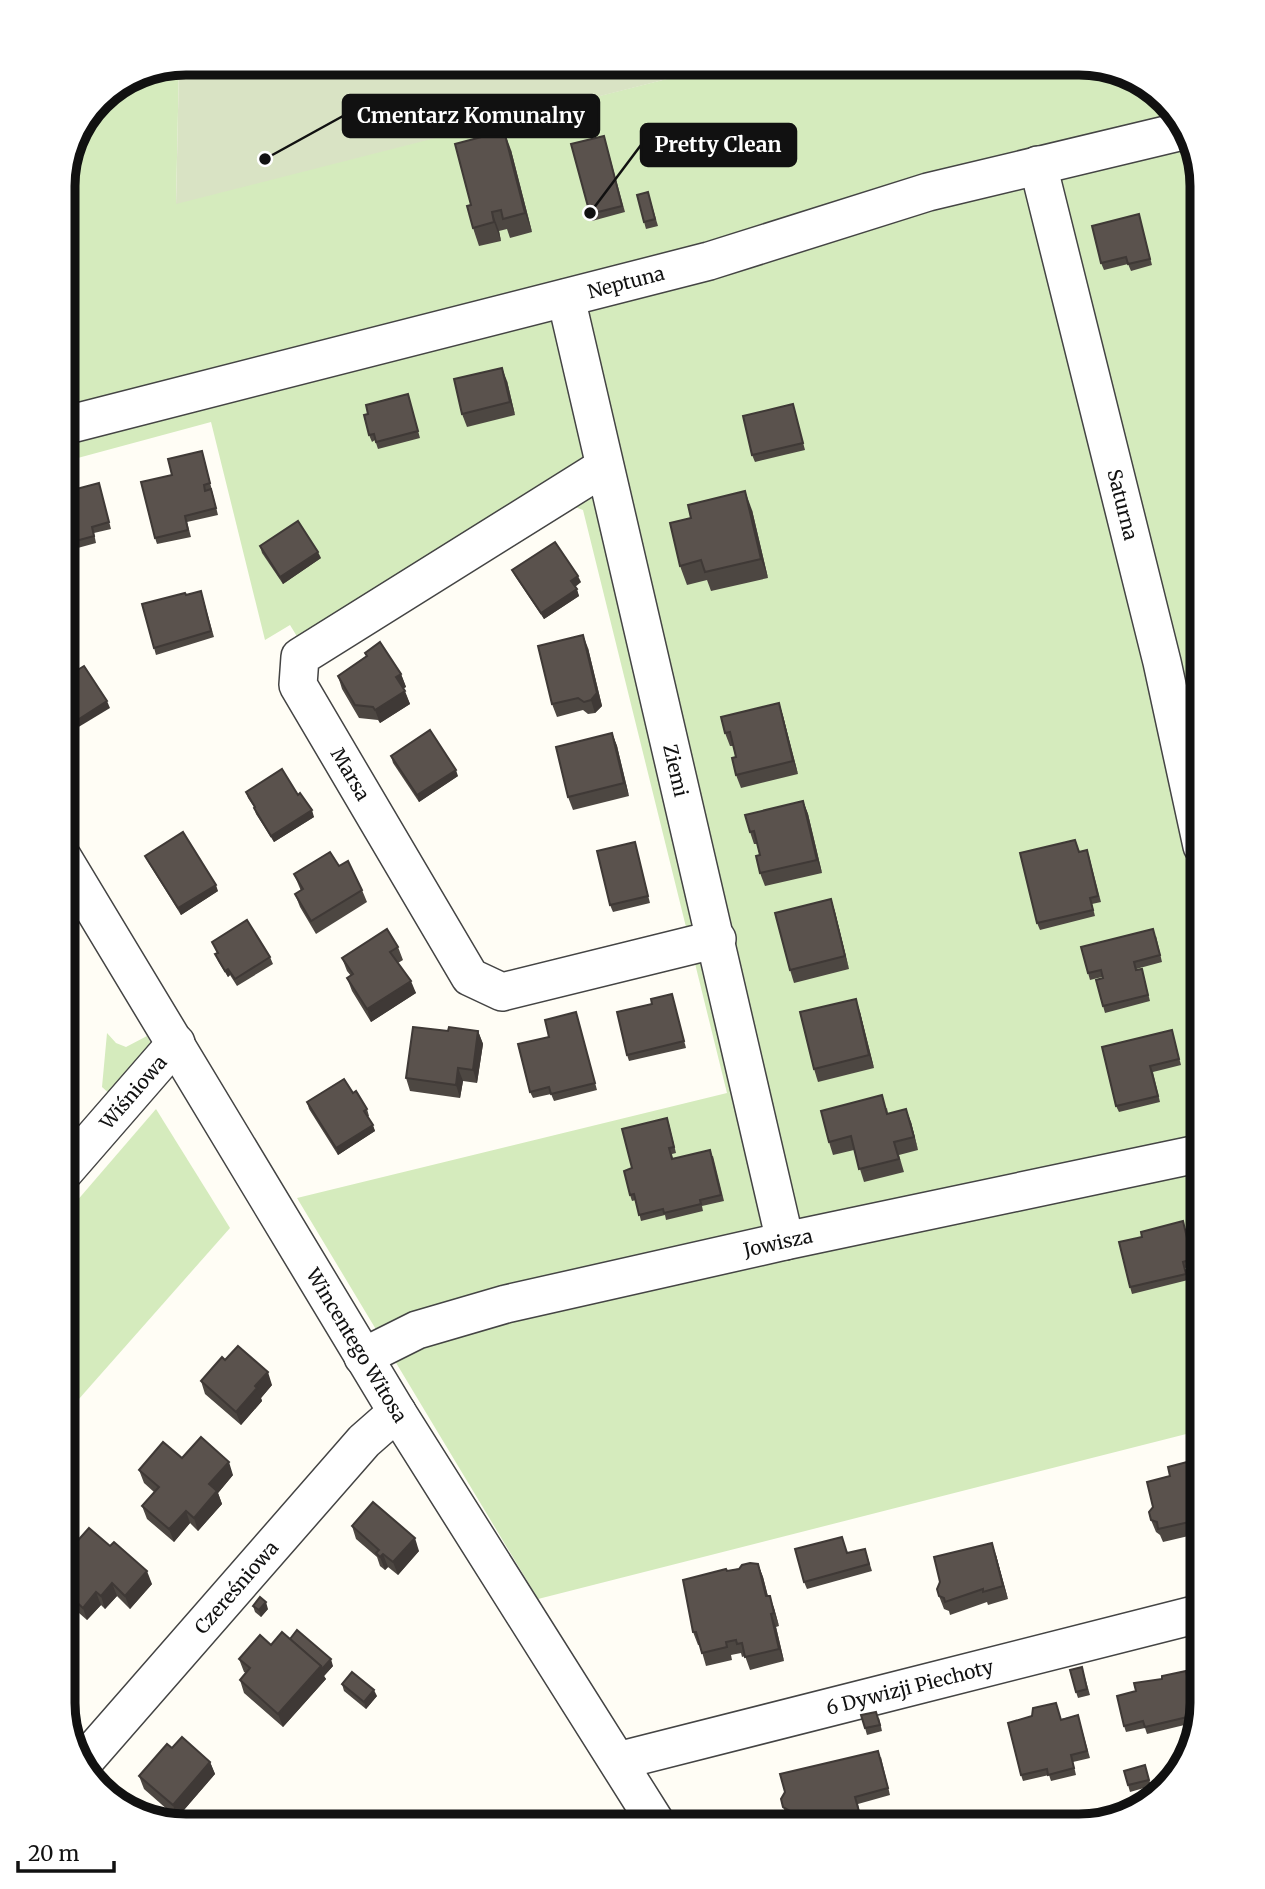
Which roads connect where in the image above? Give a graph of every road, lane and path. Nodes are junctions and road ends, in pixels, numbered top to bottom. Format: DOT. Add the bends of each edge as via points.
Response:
graph roads {
  1 [pos="1176,133"];
  2 [pos="1038,165"];
  3 [pos="566,298"];
  4 [pos="75,423"];
  5 [pos="604,467"];
  6 [pos="1190,791"];
  7 [pos="75,878"];
  8 [pos="717,939"];
  9 [pos="176,1043"];
  10 [pos="1190,1156"];
  11 [pos="75,1159"];
  12 [pos="785,1241"];
  13 [pos="363,1357"];
  14 [pos="397,1412"];
  15 [pos="1190,1616"];
  16 [pos="89,1756"];
  17 [pos="618,1760"];
  18 [pos="648,1814"];
  1 -- 2 [label="street, Neptuna"];
  2 -- 3 [label="street, Neptuna" via="928,192 709,261"];
  2 -- 6 [label="street, Saturna"];
  3 -- 4 [label="street, Neptuna"];
  3 -- 5 [label="street, Ziemi"];
  5 -- 8 [label="street, Ziemi"];
  5 -- 8 [label="street, Marsa" via="300,657 298,685 470,977 502,992"];
  7 -- 9 [label="street, Wincentego Witosa"];
  8 -- 12 [label="street, Ziemi"];
  9 -- 11 [label="street, Wiśniowa"];
  9 -- 13 [label="street, Wincentego Witosa"];
  10 -- 12 [label="street, Jowisza"];
  12 -- 13 [label="street, Jowisza" via="506,1304 417,1330"];
  13 -- 14 [label="street, Wincentego Witosa"];
  14 -- 16 [label="street, Czereśniowa" via="364,1441"];
  14 -- 17 [label="street, Wincentego Witosa"];
  15 -- 17 [label="street, 6 Dywizji Piechoty"];
  17 -- 18 [label="street, Wincentego Witosa"];
}
